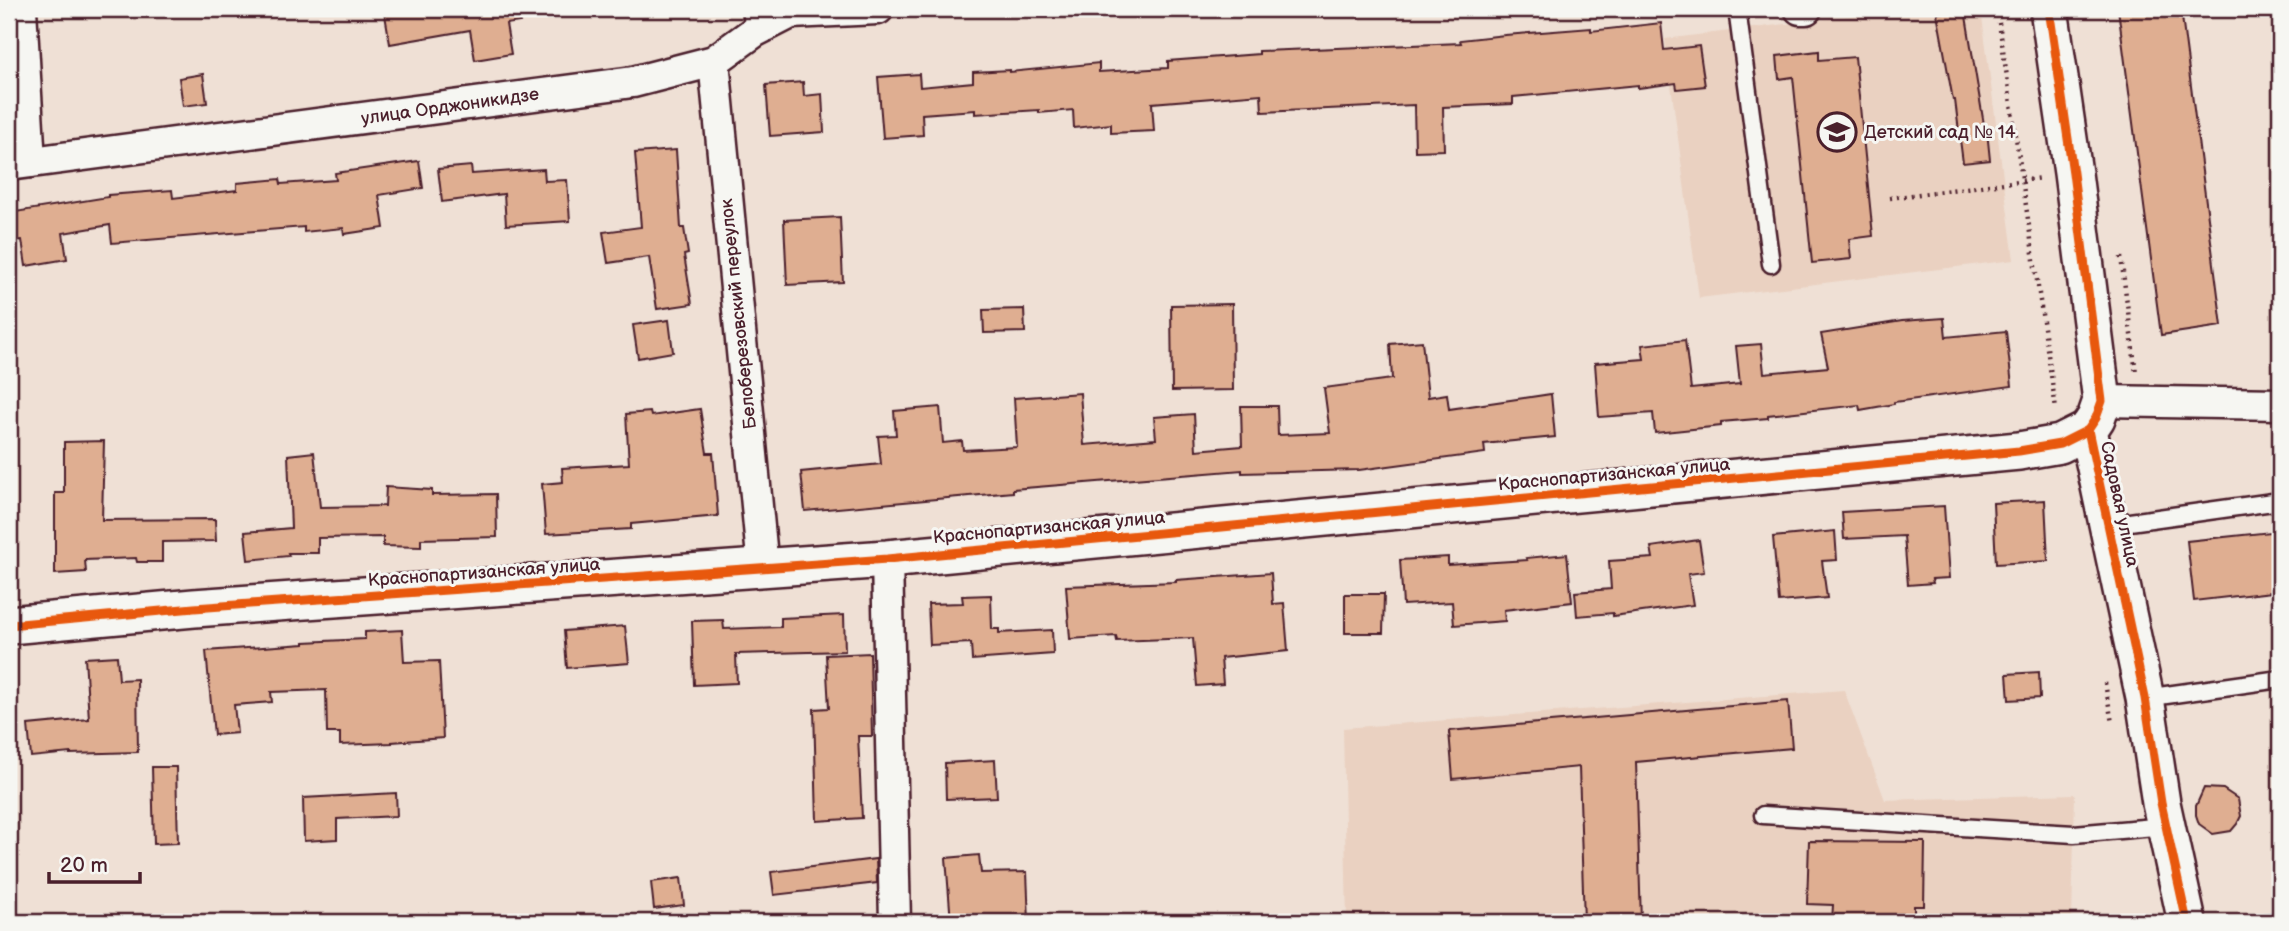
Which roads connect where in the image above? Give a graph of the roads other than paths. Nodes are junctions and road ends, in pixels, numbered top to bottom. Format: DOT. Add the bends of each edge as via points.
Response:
graph roads {
  1 [pos="21,9"];
  2 [pos="878,9"];
  3 [pos="1737,9"];
  4 [pos="1800,9"];
  5 [pos="1806,9"];
  6 [pos="2049,9"];
  7 [pos="752,21"];
  8 [pos="713,61"];
  9 [pos="19,164"];
  10 [pos="1771,264"];
  11 [pos="2280,404"];
  12 [pos="2083,425"];
  13 [pos="2280,501"];
  14 [pos="2108,525"];
  15 [pos="887,559"];
  16 [pos="763,568"];
  17 [pos="9,625"];
  18 [pos="2280,679"];
  19 [pos="2145,698"];
  20 [pos="1763,815"];
  21 [pos="2166,826"];
  22 [pos="895,922"];
  23 [pos="2187,922"];
  1 -- 9 [label="street"];
  2 -- 7 [label="street, улица Орджоникидзе" via="792,13"];
  3 -- 10 [label="lane"];
  4 -- 5 [label="street"];
  6 -- 12 [label="street, Садовая улица" via="2073,173"];
  7 -- 8 [label="street, улица Орджоникидзе"];
  8 -- 9 [label="street, улица Орджоникидзе" via="633,82"];
  8 -- 16 [label="street, Белоберезовский переулок"];
  11 -- 12 [label="street, Краснопартизанская улица"];
  12 -- 14 [label="street, Садовая улица"];
  12 -- 15 [label="street, Краснопартизанская улица" via="2019,451"];
  13 -- 14 [label="lane"];
  14 -- 19 [label="street, Садовая улица"];
  15 -- 16 [label="street, Краснопартизанская улица"];
  15 -- 22 [label="street"];
  16 -- 17 [label="street, Краснопартизанская улица"];
  18 -- 19 [label="lane"];
  19 -- 21 [label="street, Садовая улица"];
  20 -- 21 [label="lane" via="2074,834"];
  21 -- 23 [label="street, Садовая улица"];
}
